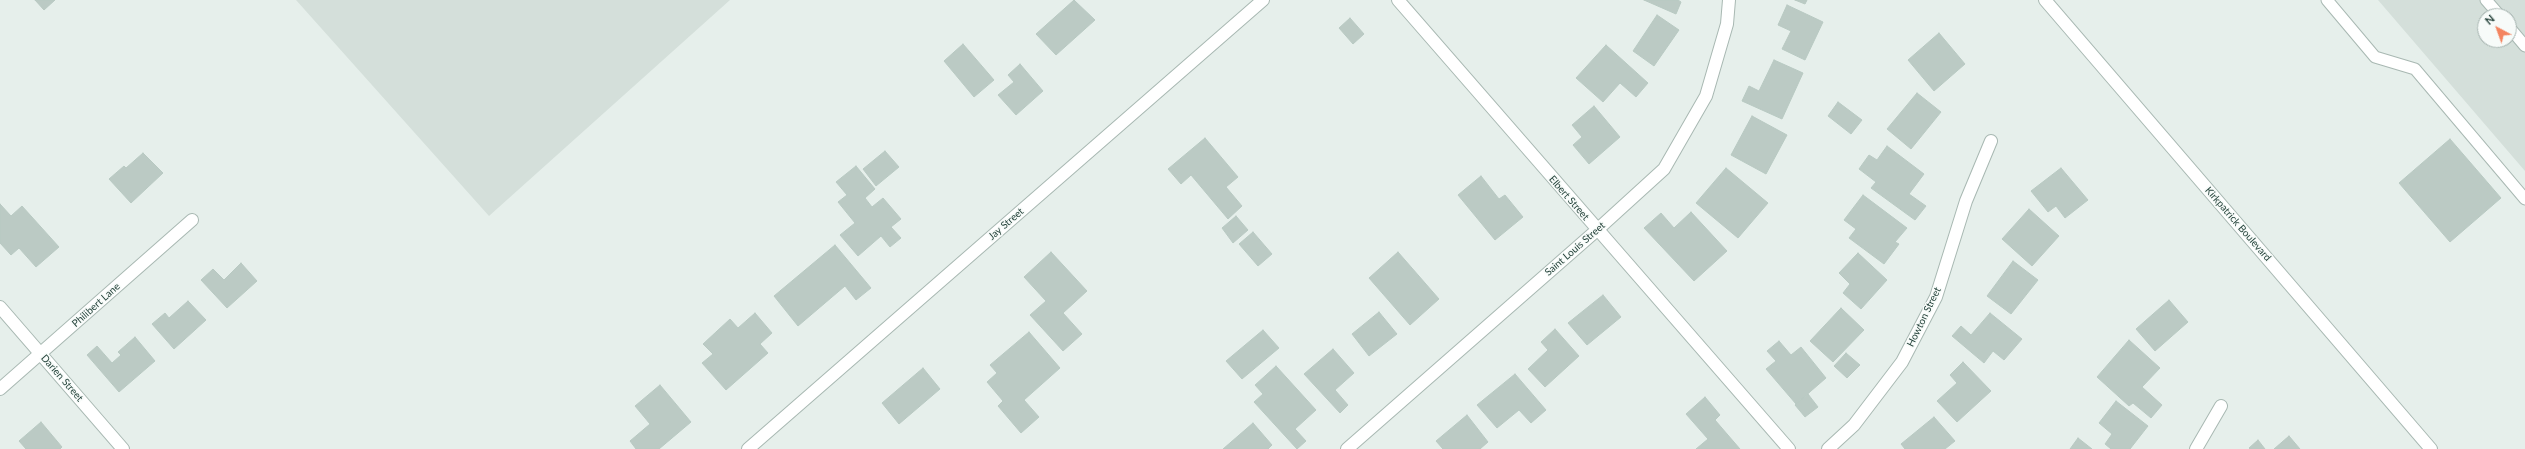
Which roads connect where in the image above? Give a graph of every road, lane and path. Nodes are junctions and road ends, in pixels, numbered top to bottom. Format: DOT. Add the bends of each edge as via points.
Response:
graph roads {
  1 [pos="1263,0"];
  2 [pos="1398,0"];
  3 [pos="1729,0"];
  4 [pos="2045,0"];
  5 [pos="2327,0"];
  6 [pos="2486,0"];
  7 [pos="2493,8"];
  8 [pos="2517,36"];
  9 [pos="2525,46"];
  10 [pos="1991,141"];
  11 [pos="2525,198"];
  12 [pos="192,220"];
  13 [pos="1597,230"];
  14 [pos="0,308"];
  15 [pos="40,354"];
  16 [pos="0,390"];
  17 [pos="2221,406"];
  18 [pos="123,449"];
  19 [pos="748,449"];
  20 [pos="1347,449"];
  21 [pos="1789,449"];
  22 [pos="1828,449"];
  23 [pos="2196,449"];
  24 [pos="2431,449"];
  1 -- 19 [label="street, Jay Street"];
  2 -- 13 [label="street, Elbert Street"];
  3 -- 13 [label="street, Saint Louis Street" via="1727,24 1706,96 1664,169"];
  4 -- 24 [label="street, Kirkpatrick Boulevard"];
  5 -- 11 [label="lane" via="2375,56 2415,69"];
  6 -- 7 [label="lane"];
  8 -- 9 [label="lane"];
  10 -- 22 [label="street, Howton Street" via="1966,201 1936,297 1902,362 1854,425"];
  12 -- 15 [label="street, Philibert Lane"];
  13 -- 20 [label="street, Saint Louis Street"];
  13 -- 21 [label="street, Elbert Street"];
  14 -- 15 [label="street, Darien Street"];
  15 -- 16 [label="street, Philibert Lane"];
  15 -- 18 [label="street, Darien Street"];
  17 -- 23 [label="street"];
}
